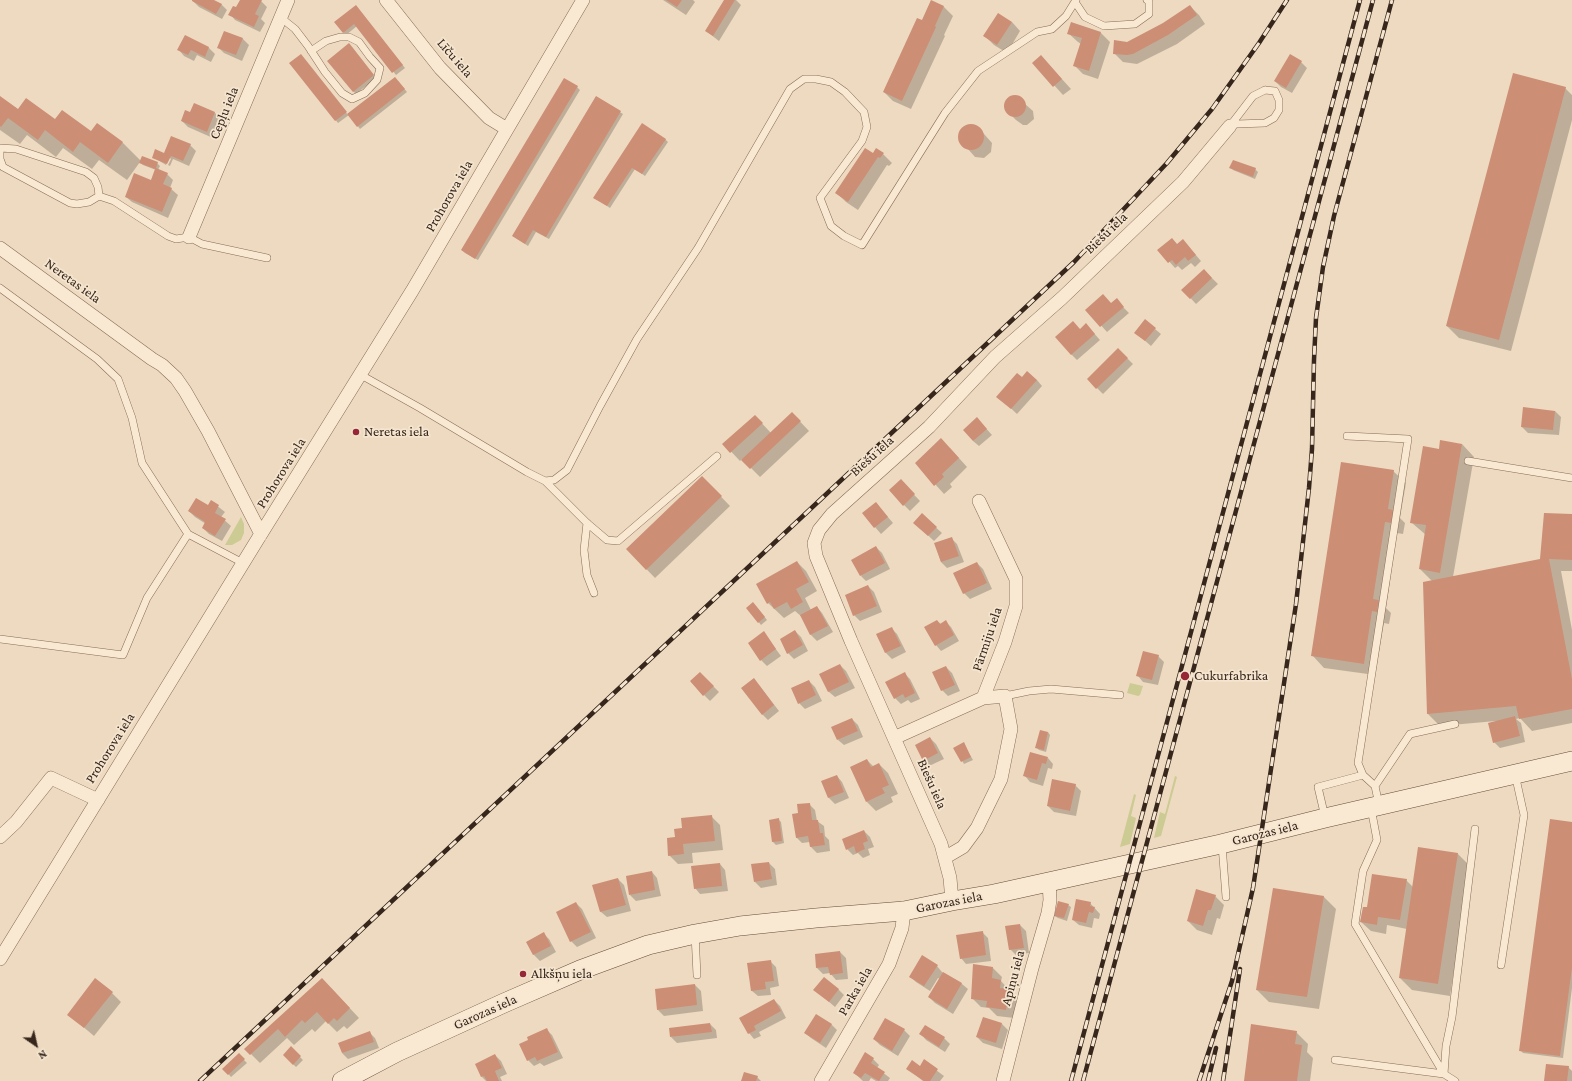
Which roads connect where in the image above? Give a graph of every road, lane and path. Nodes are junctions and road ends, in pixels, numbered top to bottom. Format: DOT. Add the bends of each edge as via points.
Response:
graph roads {
  1 [pos="288,0"];
  2 [pos="386,0"];
  3 [pos="583,0"];
  4 [pos="1147,0"];
  5 [pos="1076,1"];
  6 [pos="280,17"];
  7 [pos="312,51"];
  8 [pos="1230,126"];
  9 [pos="507,129"];
  10 [pos="0,148"];
  11 [pos="99,196"];
  12 [pos="189,238"];
  13 [pos="0,248"];
  14 [pos="267,258"];
  15 [pos="0,288"];
  16 [pos="361,375"];
  17 [pos="1347,436"];
  18 [pos="717,456"];
  19 [pos="1468,461"];
  20 [pos="1572,478"];
  21 [pos="545,481"];
  22 [pos="978,501"];
  23 [pos="587,523"];
  24 [pos="188,534"];
  25 [pos="261,534"];
  26 [pos="243,563"];
  27 [pos="594,593"];
  28 [pos="0,639"];
  29 [pos="1120,694"];
  30 [pos="1005,696"];
  31 [pos="983,698"];
  32 [pos="1455,724"];
  33 [pos="894,738"];
  34 [pos="1572,761"];
  35 [pos="1515,774"];
  36 [pos="1363,775"];
  37 [pos="1374,786"];
  38 [pos="98,800"];
  39 [pos="1375,807"];
  40 [pos="1325,818"];
  41 [pos="1475,829"];
  42 [pos="0,837"];
  43 [pos="1221,844"];
  44 [pos="946,857"];
  45 [pos="1049,882"];
  46 [pos="1226,897"];
  47 [pos="952,901"];
  48 [pos="904,911"];
  49 [pos="695,934"];
  50 [pos="0,959"];
  51 [pos="1501,965"];
  52 [pos="697,975"];
  53 [pos="1335,1060"];
  54 [pos="1444,1074"];
  55 [pos="342,1081"];
  56 [pos="821,1081"];
  57 [pos="1003,1081"];
  58 [pos="1455,1081"];
  1 -- 6 [label="street, Cepļu iela"];
  2 -- 9 [label="street, Līču iela" via="440,68 489,118"];
  3 -- 9 [label="street, Prohorova iela"];
  4 -- 5 [label="lane" via="1149,14 1135,24 1104,26 1085,18"];
  5 -- 21 [label="lane" via="1066,16 1052,29 1037,32 978,71 945,113 862,245 831,226 820,198 862,141 867,128 864,112 831,82 804,79 790,89 698,248 637,339 567,470 554,480"];
  6 -- 7 [label="lane"];
  6 -- 12 [label="street, Cepļu iela"];
  7 -- 7 [label="lane" via="342,93 352,99 365,93 377,80 380,68 359,42 349,37 326,41"];
  8 -- 8 [label="lane" via="1265,123 1274,118 1279,110 1279,100 1275,91 1265,90 1253,96"];
  8 -- 33 [label="street, Biešu iela" via="1183,182 996,357 929,427 832,514 819,530 814,543 816,556"];
  9 -- 16 [label="street, Prohorova iela"];
  10 -- 11 [label="lane" via="16,149 86,172 94,178"];
  10 -- 11 [label="lane" via="3,167 70,203 89,202"];
  11 -- 12 [label="lane" via="114,201 176,240"];
  12 -- 14 [label="lane" via="202,244"];
  13 -- 25 [label="street, Neretas iela" via="162,365 176,378 208,431"];
  15 -- 24 [label="lane" via="97,359 118,380 132,418 142,463"];
  16 -- 21 [label="lane"];
  16 -- 25 [label="street, Prohorova iela"];
  17 -- 36 [label="lane" via="1408,439 1358,763"];
  18 -- 23 [label="lane" via="618,541 607,540"];
  19 -- 20 [label="lane"];
  21 -- 23 [label="lane"];
  22 -- 31 [label="street, Pārmiju iela" via="1016,579 1016,606"];
  23 -- 27 [label="lane" via="584,550 587,575"];
  24 -- 26 [label="lane"];
  24 -- 28 [label="lane" via="147,598 123,655"];
  25 -- 26 [label="street, Prohorova iela"];
  26 -- 38 [label="street, Prohorova iela"];
  29 -- 30 [label="lane" via="1051,689"];
  30 -- 31 [label="street"];
  30 -- 44 [label="street" via="1011,729 1001,779 977,828 963,847"];
  31 -- 33 [label="street"];
  32 -- 37 [label="lane" via="1410,734"];
  33 -- 44 [label="street, Biešu iela"];
  34 -- 35 [label="main road, Garozas iela"];
  35 -- 39 [label="main road, Garozas iela"];
  35 -- 51 [label="lane" via="1524,816"];
  36 -- 37 [label="lane"];
  36 -- 40 [label="lane" via="1318,787"];
  37 -- 39 [label="lane"];
  38 -- 42 [label="street" via="51,778 16,822"];
  38 -- 50 [label="street, Prohorova iela"];
  39 -- 40 [label="main road, Garozas iela"];
  39 -- 54 [label="lane" via="1378,840 1363,871 1355,924"];
  40 -- 43 [label="main road, Garozas iela"];
  41 -- 54 [label="lane"];
  43 -- 45 [label="main road, Garozas iela"];
  43 -- 46 [label="lane"];
  44 -- 47 [label="street, Biešu iela"];
  45 -- 47 [label="main road, Garozas iela"];
  45 -- 57 [label="street, Apiņu iela" via="1048,913"];
  47 -- 48 [label="main road, Garozas iela"];
  48 -- 49 [label="main road, Garozas iela" via="740,926"];
  48 -- 56 [label="street, Parka iela" via="904,922 889,964"];
  49 -- 52 [label="lane"];
  49 -- 55 [label="main road, Garozas iela" via="648,945 580,970 397,1052"];
  53 -- 54 [label="lane"];
  54 -- 58 [label="lane"];
}
